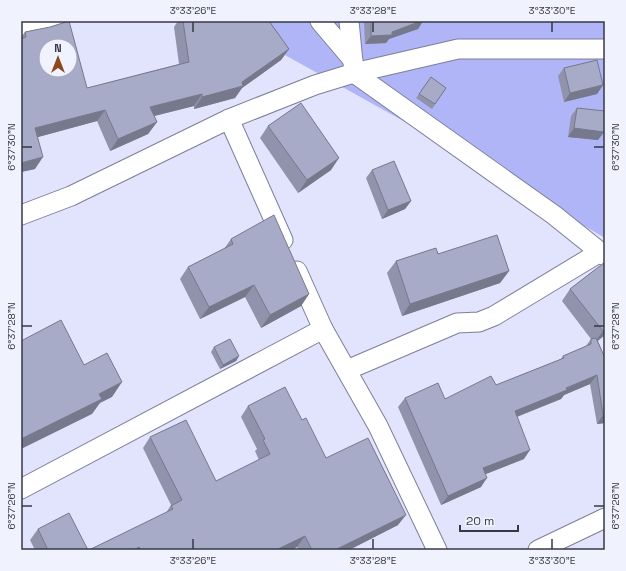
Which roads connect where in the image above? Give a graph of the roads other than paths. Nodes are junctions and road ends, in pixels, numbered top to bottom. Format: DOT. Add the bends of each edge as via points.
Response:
graph roads {
  1 [pos="54,21"];
  2 [pos="320,21"];
  3 [pos="348,21"];
  4 [pos="21,32"];
  5 [pos="605,49"];
  6 [pos="353,66"];
  7 [pos="229,119"];
  8 [pos="21,215"];
  9 [pos="603,254"];
  10 [pos="323,329"];
  11 [pos="347,370"];
  12 [pos="21,489"];
  13 [pos="605,518"];
  14 [pos="432,548"];
  15 [pos="538,550"];
  1 -- 4 [label="street" via="40,28"];
  2 -- 6 [label="street"];
  3 -- 6 [label="street"];
  5 -- 6 [label="street" via="458,49"];
  6 -- 7 [label="street" via="316,85"];
  6 -- 9 [label="street"];
  7 -- 8 [label="street" via="71,196"];
  7 -- 10 [label="street"];
  9 -- 11 [label="street" via="494,316 479,322 457,323"];
  10 -- 11 [label="street"];
  10 -- 12 [label="street"];
  11 -- 14 [label="street" via="378,426"];
  13 -- 15 [label="street"];
}
